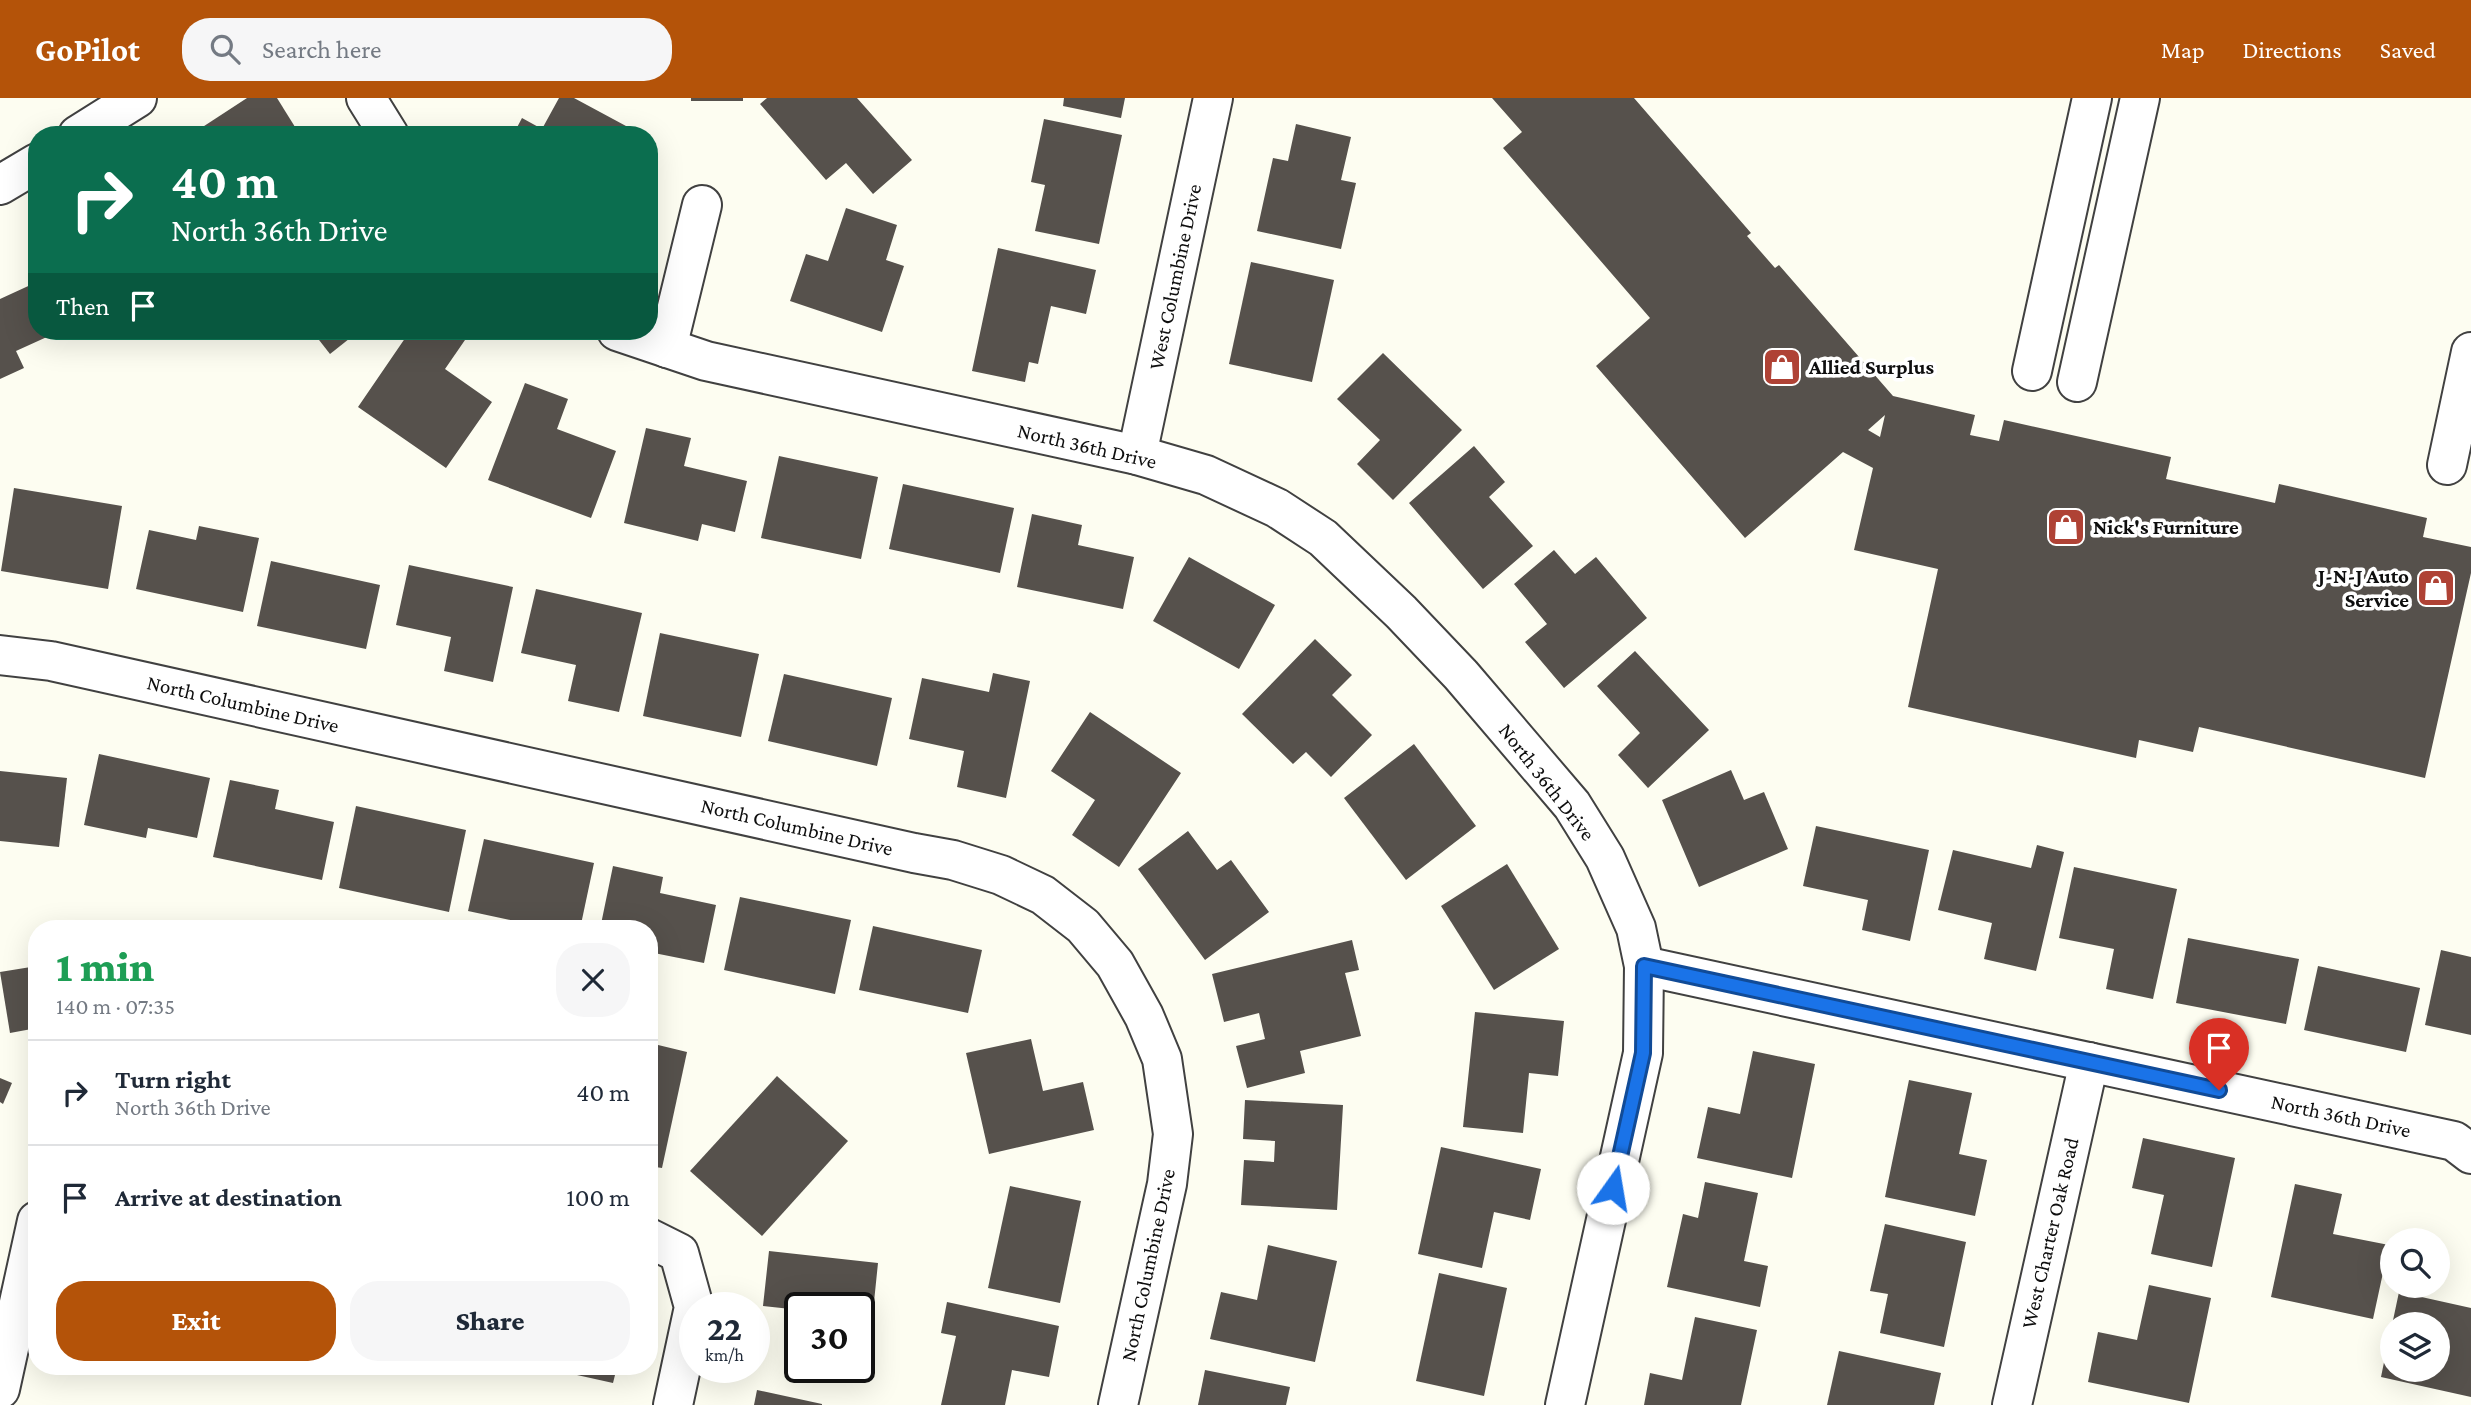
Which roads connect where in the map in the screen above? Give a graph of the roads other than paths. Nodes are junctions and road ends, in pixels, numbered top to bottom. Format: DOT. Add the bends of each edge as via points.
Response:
graph roads {
  1 [pos="137,98"];
  2 [pos="366,98"];
  3 [pos="1213,98"];
  4 [pos="2092,98"];
  5 [pos="2140,98"];
  6 [pos="92,126"];
  7 [pos="383,126"];
  8 [pos="28,168"];
  9 [pos="0,185"];
  10 [pos="702,205"];
  11 [pos="643,340"];
  12 [pos="667,348"];
  13 [pos="2471,352"];
  14 [pos="2032,371"];
  15 [pos="2077,382"];
  16 [pos="1137,455"];
  17 [pos="2447,465"];
  18 [pos="0,655"];
  19 [pos="1644,966"];
  20 [pos="2089,1062"];
  21 [pos="2471,1154"];
  22 [pos="658,1242"];
  23 [pos="28,1263"];
  24 [pos="0,1389"];
  25 [pos="673,1405"];
  26 [pos="1118,1405"];
  27 [pos="1565,1405"];
  28 [pos="2012,1405"];
  1 -- 6 [label="street"];
  2 -- 7 [label="street"];
  3 -- 16 [label="street, West Columbine Drive"];
  4 -- 14 [label="street"];
  5 -- 15 [label="street"];
  8 -- 9 [label="street"];
  10 -- 12 [label="street"];
  11 -- 12 [label="street, North 36th Drive"];
  12 -- 16 [label="street, North 36th Drive" via="706,361"];
  13 -- 17 [label="street"];
  16 -- 19 [label="street, North 36th Drive" via="1206,475 1277,508 1323,538 1401,612 1572,806 1605,858 1636,928"];
  18 -- 26 [label="street, North Columbine Drive" via="51,661 953,860 1002,875 1043,895 1083,926 1115,964 1162,1059 1170,1109 1173,1134 1167,1184"];
  19 -- 20 [label="street, North 36th Drive"];
  19 -- 27 [label="street" via="1643,1053"];
  20 -- 21 [label="street, North 36th Drive" via="2454,1141"];
  20 -- 28 [label="street, West Charter Oak Road"];
  22 -- 25 [label="street" via="679,1253 694,1307"];
  23 -- 24 [label="street"];
}
